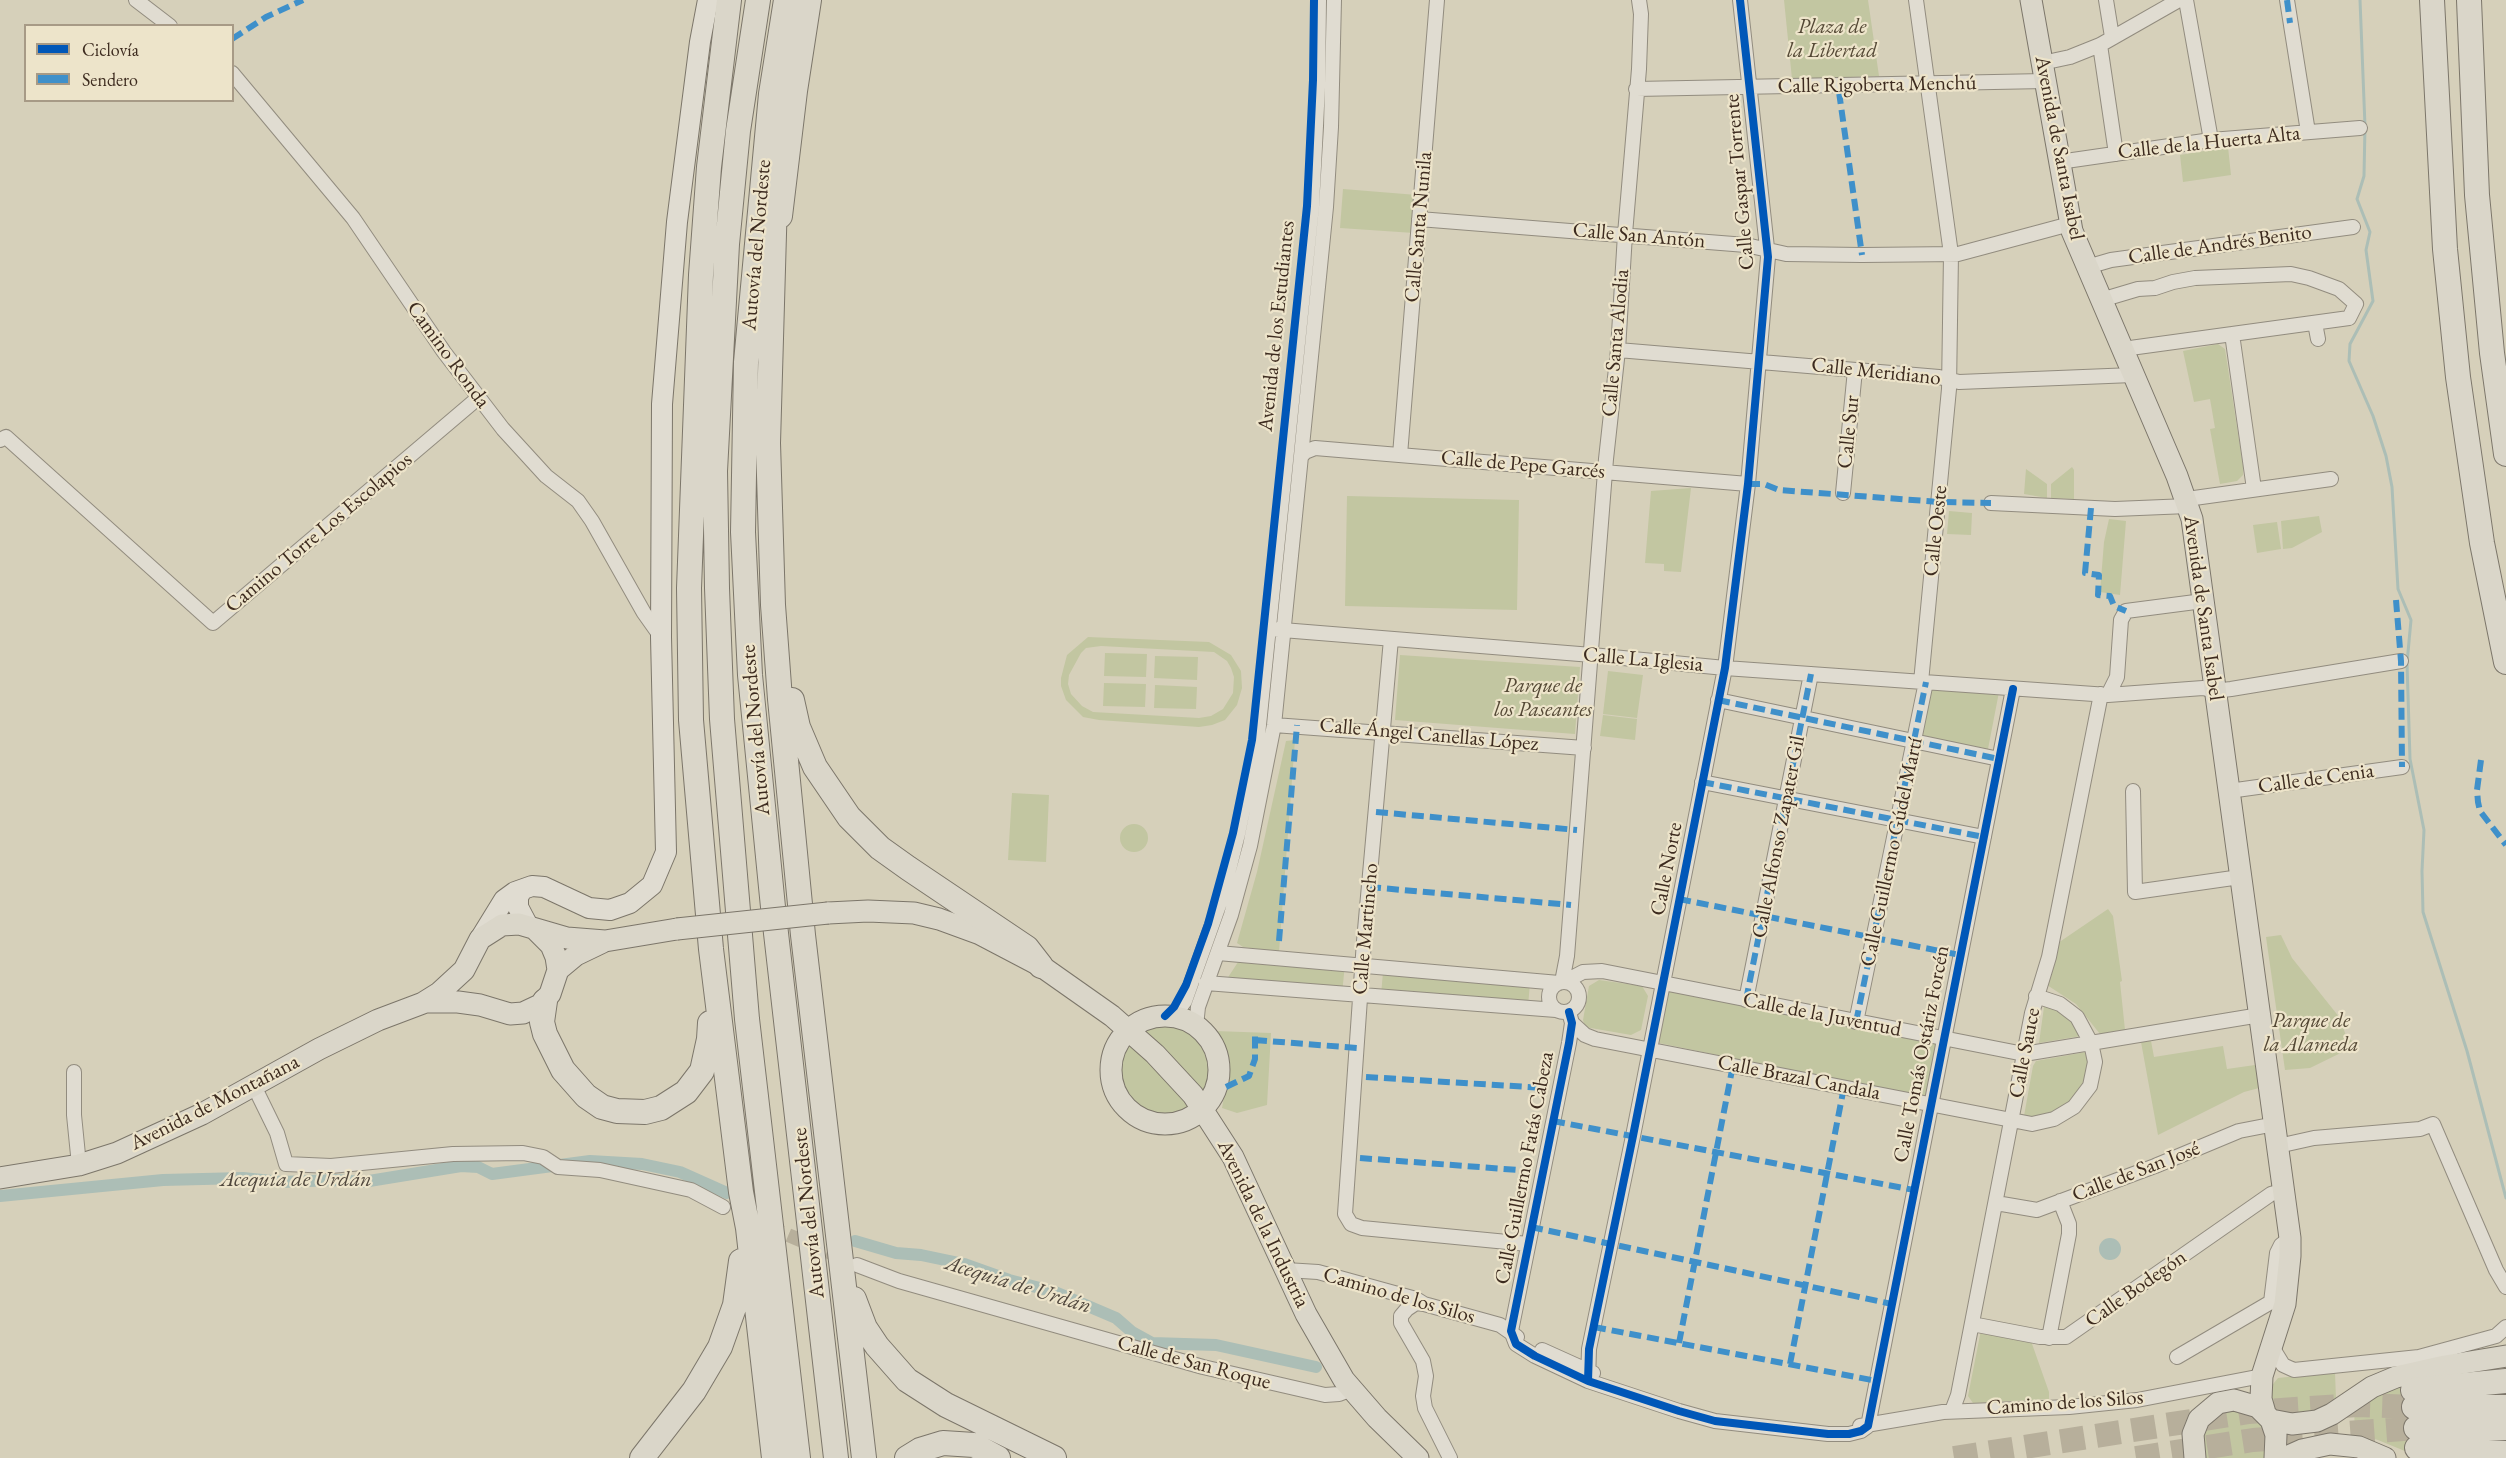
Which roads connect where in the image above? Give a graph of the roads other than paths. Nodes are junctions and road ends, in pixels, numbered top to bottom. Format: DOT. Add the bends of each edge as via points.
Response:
graph roads {
  1 [pos="136,0"];
  2 [pos="708,0"];
  3 [pos="729,0"];
  4 [pos="744,0"];
  5 [pos="758,0"];
  6 [pos="786,0"];
  7 [pos="798,0"];
  8 [pos="809,0"];
  9 [pos="1319,0"];
  10 [pos="1334,0"];
  11 [pos="1437,0"];
  12 [pos="1639,0"];
  13 [pos="1740,0"];
  14 [pos="1916,0"];
  15 [pos="2031,0"];
  16 [pos="2106,0"];
  17 [pos="2179,0"];
  18 [pos="2186,0"];
  19 [pos="2287,0"];
  20 [pos="2433,0"];
  21 [pos="2469,0"];
  22 [pos="167,24"];
  23 [pos="2106,41"];
  24 [pos="2044,72"];
  25 [pos="234,75"];
  26 [pos="1927,84"];
  27 [pos="1750,88"];
  28 [pos="1636,89"];
  29 [pos="2360,128"];
  30 [pos="2308,132"];
  31 [pos="2211,140"];
  32 [pos="2116,154"];
  33 [pos="2059,162"];
  34 [pos="1419,219"];
  35 [pos="2070,224"];
  36 [pos="2353,227"];
  37 [pos="1625,234"];
  38 [pos="1768,249"];
  39 [pos="1951,254"];
  40 [pos="2086,267"];
  41 [pos="771,296"];
  42 [pos="2101,300"];
  43 [pos="2315,323"];
  44 [pos="2232,334"];
  45 [pos="698,337"];
  46 [pos="2318,339"];
  47 [pos="2123,349"];
  48 [pos="1618,350"];
  49 [pos="1760,360"];
  50 [pos="1855,370"];
  51 [pos="2133,375"];
  52 [pos="1949,379"];
  53 [pos="478,398"];
  54 [pos="0,440"];
  55 [pos="2506,454"];
  56 [pos="1400,455"];
  57 [pos="1301,457"];
  58 [pos="1605,472"];
  59 [pos="2331,479"];
  60 [pos="1748,484"];
  61 [pos="2254,489"];
  62 [pos="1843,494"];
  63 [pos="1991,503"];
  64 [pos="2187,503"];
  65 [pos="2203,601"];
  66 [pos="773,604"];
  67 [pos="1269,629"];
  68 [pos="1285,632"];
  69 [pos="661,637"];
  70 [pos="1391,639"];
  71 [pos="1592,655"];
  72 [pos="2401,661"];
  73 [pos="2506,662"];
  74 [pos="1725,668"];
  75 [pos="1811,674"];
  76 [pos="2117,677"];
  77 [pos="1924,682"];
  78 [pos="2013,689"];
  79 [pos="2215,691"];
  80 [pos="2126,694"];
  81 [pos="2104,695"];
  82 [pos="1718,700"];
  83 [pos="1802,718"];
  84 [pos="1274,725"];
  85 [pos="1383,732"];
  86 [pos="1915,742"];
  87 [pos="1584,747"];
  88 [pos="2000,759"];
  89 [pos="2402,767"];
  90 [pos="1702,782"];
  91 [pos="2133,791"];
  92 [pos="2229,791"];
  93 [pos="1787,800"];
  94 [pos="1897,821"];
  95 [pos="1984,837"];
  96 [pos="2240,877"];
  97 [pos="522,890"];
  98 [pos="1222,897"];
  99 [pos="1231,915"];
  100 [pos="532,928"];
  101 [pos="480,939"];
  102 [pos="605,941"];
  103 [pos="711,949"];
  104 [pos="1218,953"];
  105 [pos="469,962"];
  106 [pos="1041,966"];
  107 [pos="1363,967"];
  108 [pos="558,970"];
  109 [pos="1562,982"];
  110 [pos="1206,983"];
  111 [pos="1662,984"];
  112 [pos="1360,996"];
  113 [pos="2036,996"];
  114 [pos="545,1000"];
  115 [pos="1746,1000"];
  116 [pos="423,1003"];
  117 [pos="490,1008"];
  118 [pos="1566,1015"];
  119 [pos="2260,1015"];
  120 [pos="1173,1017"];
  121 [pos="1856,1022"];
  122 [pos="1196,1026"];
  123 [pos="1128,1029"];
  124 [pos="1585,1035"];
  125 [pos="1943,1039"];
  126 [pos="1569,1043"];
  127 [pos="2091,1043"];
  128 [pos="1650,1048"];
  129 [pos="2024,1054"];
  130 [pos="74,1072"];
  131 [pos="254,1086"];
  132 [pos="1930,1104"];
  133 [pos="1203,1109"];
  134 [pos="2012,1120"];
  135 [pos="2275,1124"];
  136 [pos="2278,1146"];
  137 [pos="79,1165"];
  138 [pos="0,1178"];
  139 [pos="2285,1190"];
  140 [pos="732,1200"];
  141 [pos="2060,1201"];
  142 [pos="1996,1203"];
  143 [pos="837,1226"];
  144 [pos="1528,1244"];
  145 [pos="857,1265"];
  146 [pos="1286,1270"];
  147 [pos="2506,1287"];
  148 [pos="2278,1303"];
  149 [pos="1424,1304"];
  150 [pos="1972,1324"];
  151 [pos="1511,1331"];
  152 [pos="2501,1332"];
  153 [pos="2049,1338"];
  154 [pos="2272,1347"];
  155 [pos="1589,1349"];
  156 [pos="2506,1356"];
  157 [pos="2177,1357"];
  158 [pos="1573,1364"];
  159 [pos="1588,1376"];
  160 [pos="2262,1376"];
  161 [pos="2506,1381"];
  162 [pos="1352,1389"];
  163 [pos="2234,1400"];
  164 [pos="2506,1407"];
  165 [pos="1952,1411"];
  166 [pos="2268,1416"];
  167 [pos="2415,1418"];
  168 [pos="1868,1426"];
  169 [pos="2506,1428"];
  170 [pos="2506,1453"];
  171 [pos="642,1458"];
  172 [pos="774,1458"];
  173 [pos="798,1458"];
  174 [pos="836,1458"];
  175 [pos="864,1458"];
  176 [pos="907,1458"];
  177 [pos="998,1458"];
  178 [pos="1054,1458"];
  179 [pos="1418,1458"];
  180 [pos="1450,1458"];
  181 [pos="2195,1458"];
  182 [pos="2274,1458"];
  183 [pos="2284,1458"];
  184 [pos="2385,1458"];
  1 -- 22 [label="street"];
  2 -- 69 [label="main road" via="677,222 662,404"];
  3 -- 45 [label="highway" via="708,167"];
  4 -- 45 [label="highway" via="717,168"];
  5 -- 173 [label="highway, Autovía del Nordeste" via="738,131 727,244 715,471 717,588 723,730 747,1019"];
  6 -- 174 [label="highway, Autovía del Nordeste" via="770,106 747,351 743,532 753,710"];
  7 -- 41 [label="highway" via="776,173"];
  8 -- 41 [label="highway"];
  9 -- 67 [label="street, Avenida de los Estudiantes" via="1312,206"];
  10 -- 57 [label="street, Avenida de los Estudiantes" via="1327,196"];
  11 -- 34 [label="street, Calle Santa Nunila"];
  12 -- 28 [label="street, Calle Santa Alodia"];
  13 -- 27 [label="street, Calle Gaspar Torrente"];
  14 -- 26 [label="street, Calle Oeste"];
  15 -- 24 [label="main road, Avenida de Santa Isabel"];
  16 -- 23 [label="street"];
  17 -- 23 [label="street, Calle Rigoberta Menchú"];
  18 -- 31 [label="street"];
  19 -- 30 [label="street"];
  20 -- 73 [label="highway" via="2445,249 2458,377 2482,543"];
  21 -- 55 [label="highway" via="2477,195"];
  23 -- 24 [label="street, Calle Rigoberta Menchú"];
  23 -- 32 [label="street"];
  24 -- 26 [label="street, Calle Rigoberta Menchú"];
  24 -- 33 [label="main road, Avenida de Santa Isabel"];
  25 -- 53 [label="street, Camino Ronda" via="353,218"];
  26 -- 27 [label="street, Calle Rigoberta Menchú"];
  26 -- 39 [label="street, Calle Oeste"];
  27 -- 28 [label="street, Calle Rigoberta Menchú"];
  27 -- 38 [label="street, Calle Gaspar Torrente"];
  28 -- 37 [label="street, Calle Santa Alodia"];
  29 -- 30 [label="street, Calle de la Huerta Alta"];
  30 -- 31 [label="street, Calle de la Huerta Alta"];
  31 -- 32 [label="street, Calle de la Huerta Alta"];
  32 -- 33 [label="street, Calle de la Huerta Alta"];
  33 -- 35 [label="main road, Avenida de Santa Isabel"];
  34 -- 37 [label="street, Calle San Antón"];
  34 -- 56 [label="street, Calle Santa Nunila"];
  35 -- 39 [label="street, Calle San Antón"];
  35 -- 40 [label="main road, Avenida de Santa Isabel"];
  36 -- 40 [label="street, Calle de Andrés Benito" via="2111,260"];
  37 -- 38 [label="street, Calle San Antón"];
  37 -- 48 [label="street, Calle Santa Alodia"];
  38 -- 39 [label="street, Calle San Antón" via="1786,254"];
  38 -- 49 [label="street, Calle Gaspar Torrente"];
  39 -- 52 [label="street, Calle Oeste"];
  40 -- 42 [label="main road, Avenida de Santa Isabel"];
  41 -- 66 [label="highway" via="768,443"];
  42 -- 43 [label="street" via="2195,278 2291,274 2339,290 2356,304 2349,318"];
  42 -- 47 [label="main road, Avenida de Santa Isabel"];
  43 -- 44 [label="street"];
  43 -- 46 [label="street"];
  44 -- 47 [label="street"];
  44 -- 61 [label="street"];
  45 -- 103 [label="highway" via="689,588 691,720"];
  47 -- 51 [label="main road, Avenida de Santa Isabel"];
  48 -- 49 [label="street, Calle Meridiano"];
  48 -- 58 [label="street, Calle Santa Alodia"];
  49 -- 50 [label="street, Calle Meridiano"];
  49 -- 60 [label="street, Calle Norte"];
  50 -- 52 [label="street, Calle Meridiano"];
  50 -- 62 [label="street, Calle Sur"];
  51 -- 52 [label="street, Calle Meridiano" via="1959,382"];
  51 -- 64 [label="main road, Avenida de Santa Isabel"];
  52 -- 77 [label="street, Calle Oeste"];
  53 -- 54 [label="street, Camino Torre Los Escolapios" via="213,623 6,437"];
  53 -- 69 [label="street, Camino Ronda" via="546,476 578,501"];
  56 -- 57 [label="street, Calle de Pepe Garcés" via="1315,448"];
  56 -- 58 [label="street, Calle de Pepe Garcés"];
  57 -- 68 [label="street, Avenida de los Estudiantes"];
  58 -- 60 [label="street, Calle de Pepe Garcés"];
  58 -- 71 [label="street"];
  59 -- 61 [label="street"];
  60 -- 74 [label="street, Calle Norte"];
  61 -- 64 [label="street"];
  63 -- 64 [label="street" via="2115,509"];
  64 -- 65 [label="main road, Avenida de Santa Isabel"];
  65 -- 76 [label="street" via="2126,611 2121,620"];
  65 -- 79 [label="main road, Avenida de Santa Isabel"];
  66 -- 106 [label="highway" via="784,636 798,726 815,767 836,801 880,848 1027,948"];
  66 -- 143 [label="highway" via="803,935"];
  67 -- 68 [label="street, Calle La Iglesia"];
  67 -- 98 [label="street, Avenida de los Estudiantes" via="1252,770"];
  68 -- 70 [label="street, Calle La Iglesia"];
  68 -- 84 [label="street, Avenida de los Estudiantes"];
  69 -- 97 [label="main road" via="667,842 657,876 637,899 610,910 579,905 544,887"];
  70 -- 71 [label="street, Calle La Iglesia"];
  70 -- 85 [label="street, Calle Martincho"];
  71 -- 74 [label="street, Calle La Iglesia"];
  71 -- 87 [label="street"];
  72 -- 79 [label="street, Calle La Iglesia"];
  74 -- 75 [label="street, Calle La Iglesia"];
  74 -- 82 [label="street, Calle Norte"];
  75 -- 77 [label="street, Calle La Iglesia"];
  75 -- 83 [label="street, Calle Alfonso Zapater Gil"];
  76 -- 80 [label="street"];
  76 -- 81 [label="street, Calle Sauce"];
  77 -- 78 [label="street, Calle La Iglesia"];
  77 -- 86 [label="street, Calle Guillermo Gúdel Martí"];
  78 -- 81 [label="street, Calle La Iglesia"];
  78 -- 88 [label="street, Calle Tomás Ostáriz Forcén"];
  79 -- 80 [label="street, Calle La Iglesia" via="2206,688"];
  79 -- 92 [label="main road, Avenida de Santa Isabel"];
  80 -- 81 [label="street, Calle La Iglesia"];
  81 -- 113 [label="street, Calle Sauce" via="2049,957"];
  82 -- 83 [label="street"];
  82 -- 90 [label="street, Calle Norte"];
  83 -- 86 [label="street"];
  83 -- 93 [label="street, Calle Alfonso Zapater Gil"];
  84 -- 85 [label="street, Calle Ángel Canellas López"];
  84 -- 99 [label="street, Avenida de los Estudiantes" via="1257,816"];
  85 -- 87 [label="street, Calle Ángel Canellas López"];
  85 -- 107 [label="street, Calle Martincho"];
  86 -- 88 [label="street"];
  86 -- 94 [label="street, Calle Guillermo Gúdel Martí"];
  87 -- 109 [label="street"];
  88 -- 95 [label="street, Calle Tomás Ostáriz Forcén"];
  89 -- 92 [label="street, Calle de Cenia"];
  90 -- 93 [label="street"];
  90 -- 111 [label="street, Calle Norte"];
  91 -- 96 [label="street" via="2135,892"];
  92 -- 96 [label="main road, Avenida de Santa Isabel"];
  93 -- 94 [label="street"];
  93 -- 115 [label="street, Calle Alfonso Zapater Gil"];
  94 -- 95 [label="street"];
  94 -- 121 [label="street, Calle Guillermo Gúdel Martí"];
  95 -- 125 [label="street, Calle Tomás Ostáriz Forcén"];
  96 -- 119 [label="main road, Avenida de Santa Isabel"];
  97 -- 100 [label="main road" via="518,907"];
  97 -- 101 [label="main road" via="504,900"];
  98 -- 99 [label="street"];
  98 -- 120 [label="street, Avenida de los Estudiantes" via="1185,1001"];
  99 -- 104 [label="street, Avenida de los Estudiantes"];
  100 -- 101 [label="main road" via="502,925"];
  100 -- 102 [label="main road" via="567,938"];
  100 -- 108 [label="main road" via="551,945"];
  101 -- 105 [label="main road"];
  102 -- 106 [label="main road, Avenida de la Industria, bridge" via="828,913 889,911 939,919 980,934"];
  102 -- 108 [label="main road" via="576,955"];
  103 -- 114 [label="highway" via="706,968 709,1039 702,1071 686,1092 662,1107 645,1112 617,1111 586,1096 563,1070 545,1034"];
  103 -- 140 [label="highway"];
  104 -- 107 [label="street, Calle de la Juventud"];
  104 -- 110 [label="street, Avenida de los Estudiantes"];
  105 -- 116 [label="main road" via="451,984"];
  105 -- 117 [label="main road" via="475,993"];
  106 -- 123 [label="main road, Avenida de la Industria"];
  107 -- 109 [label="street, Calle de la Juventud"];
  107 -- 112 [label="street, Calle Martincho"];
  108 -- 114 [label="main road"];
  109 -- 111 [label="street, Calle de la Juventud" via="1595,970"];
  109 -- 118 [label="street" via="1552,988 1549,996 1550,1004"];
  109 -- 118 [label="street" via="1575,986 1580,997"];
  110 -- 112 [label="street"];
  110 -- 122 [label="street, Avenida de los Estudiantes" via="1196,1011"];
  111 -- 115 [label="street, Calle de la Juventud"];
  111 -- 128 [label="street, Calle Norte"];
  112 -- 118 [label="street"];
  112 -- 144 [label="street, Calle Martincho" via="1347,1218 1362,1228"];
  113 -- 127 [label="street" via="2074,1013"];
  113 -- 129 [label="street, Calle Sauce"];
  114 -- 117 [label="main road" via="510,1014"];
  115 -- 121 [label="street, Calle de la Juventud"];
  116 -- 117 [label="main road" via="458,1002"];
  116 -- 131 [label="main road, Avenida de Montañana" via="352,1032"];
  118 -- 124 [label="street"];
  118 -- 126 [label="street, Calle Guillermo Fatás Cabeza"];
  119 -- 127 [label="street, Calle de la Juventud"];
  119 -- 135 [label="main road, Avenida de Santa Isabel"];
  120 -- 122 [label="main road"];
  120 -- 123 [label="main road" via="1151,1018"];
  121 -- 125 [label="street, Calle de la Juventud"];
  122 -- 133 [label="main road" via="1210,1040 1219,1067 1216,1090"];
  123 -- 133 [label="main road, Avenida de la Industria" via="1168,1066"];
  123 -- 133 [label="main road" via="1116,1048 1112,1065 1113,1083 1125,1107 1140,1118 1165,1124 1193,1118"];
  124 -- 126 [label="street"];
  124 -- 128 [label="street, Calle Brazal Candala"];
  125 -- 129 [label="street, Calle de la Juventud"];
  125 -- 132 [label="street, Calle Tomás Ostáriz Forcén"];
  126 -- 144 [label="street, Calle Guillermo Fatás Cabeza"];
  127 -- 129 [label="street, Calle de la Juventud"];
  127 -- 134 [label="street, Calle Brazal Candala" via="2095,1058 2093,1075 2074,1107 2041,1123"];
  128 -- 132 [label="street, Calle Brazal Candala"];
  128 -- 155 [label="street, Calle Norte"];
  129 -- 134 [label="street, Calle Sauce"];
  130 -- 137 [label="street"];
  131 -- 137 [label="main road, Avenida de Montañana" via="142,1144"];
  131 -- 140 [label="street" via="277,1133 286,1164 331,1166 453,1154 523,1153 543,1157 558,1167 600,1170"];
  132 -- 134 [label="street, Calle Brazal Candala"];
  132 -- 168 [label="street, Calle Tomás Ostáriz Forcén"];
  133 -- 146 [label="main road, Avenida de la Industria" via="1251,1191"];
  134 -- 142 [label="street, Calle Sauce"];
  135 -- 136 [label="main road, Avenida de Santa Isabel"];
  135 -- 141 [label="street, Calle de San José" via="2239,1131"];
  136 -- 139 [label="main road, Avenida de Santa Isabel"];
  136 -- 147 [label="street" via="2314,1138 2421,1130 2433,1124"];
  137 -- 138 [label="main road, Avenida de Montañana"];
  139 -- 148 [label="main road, Avenida de Santa Isabel" via="2289,1273"];
  139 -- 153 [label="street, Calle Bodegón" via="2271,1194 2068,1336"];
  140 -- 171 [label="highway" via="741,1264 730,1323 694,1391"];
  140 -- 172 [label="highway" via="748,1228"];
  141 -- 142 [label="street, Calle de San José" via="2034,1211"];
  141 -- 153 [label="street" via="2069,1234"];
  142 -- 150 [label="street, Calle Sauce"];
  143 -- 175 [label="highway"];
  143 -- 178 [label="highway" via="857,1307 877,1346 892,1365 907,1380 946,1405"];
  144 -- 151 [label="street, Calle Guillermo Fatás Cabeza"];
  145 -- 162 [label="street, Calle de San Roque" via="899,1281 1203,1367 1325,1395"];
  146 -- 149 [label="street, Camino de los Silos" via="1318,1272"];
  146 -- 162 [label="main road, Avenida de la Industria" via="1317,1335"];
  148 -- 154 [label="main road, Avenida de Santa Isabel"];
  148 -- 157 [label="street"];
  149 -- 151 [label="street, Camino de los Silos"];
  149 -- 180 [label="street" via="1407,1309 1401,1323 1423,1361 1425,1408"];
  150 -- 153 [label="street, Calle Bodegón"];
  150 -- 165 [label="street, Calle Sauce"];
  151 -- 158 [label="street, Camino de los Silos"];
  151 -- 159 [label="street, Camino de los Silos" via="1516,1344 1527,1352"];
  152 -- 154 [label="street" via="2419,1357 2294,1370 2283,1365"];
  154 -- 160 [label="main road, Avenida de Santa Isabel"];
  155 -- 158 [label="street"];
  155 -- 159 [label="street, Calle Norte"];
  156 -- 166 [label="main road" via="2396,1377 2317,1421 2292,1424"];
  158 -- 159 [label="street, Camino de los Silos"];
  159 -- 168 [label="street, Camino de los Silos" via="1715,1421 1849,1434"];
  160 -- 163 [label="main road"];
  160 -- 165 [label="street, Camino de los Silos" via="2137,1400"];
  160 -- 166 [label="main road, Avenida de Santa Isabel" via="2261,1399"];
  161 -- 167 [label="highway"];
  162 -- 179 [label="main road, Avenida de la Industria"];
  163 -- 166 [label="main road" via="2251,1403"];
  163 -- 181 [label="main road" via="2218,1403 2199,1419 2193,1434"];
  164 -- 167 [label="highway"];
  165 -- 168 [label="street, Camino de los Silos"];
  166 -- 182 [label="main road, Avenida de Santa Isabel" via="2277,1443"];
  167 -- 169 [label="highway"];
  167 -- 170 [label="highway"];
  176 -- 177 [label="highway" via="943,1443 974,1445"];
  183 -- 184 [label="main road" via="2330,1444 2359,1447"];
}
